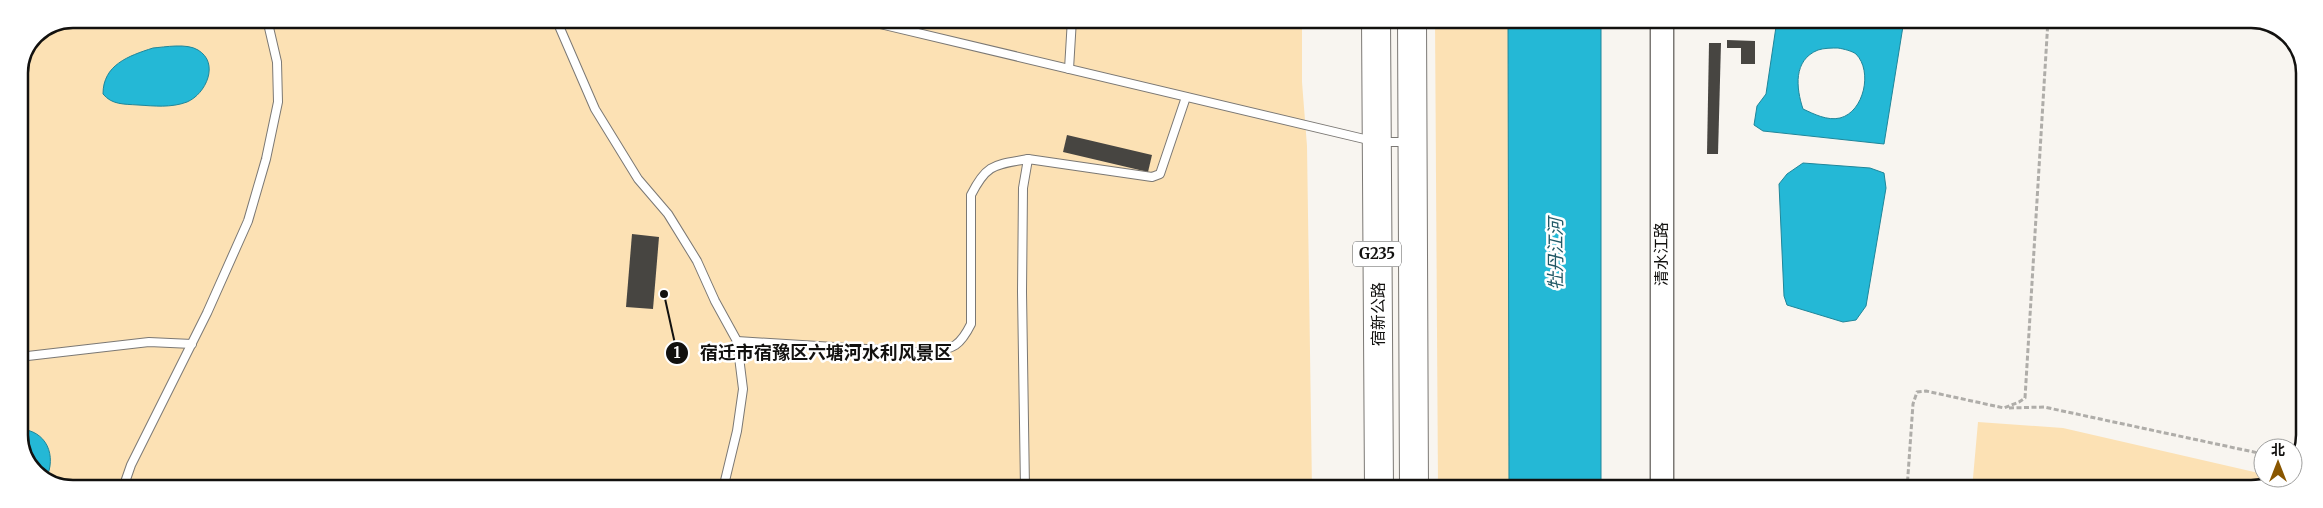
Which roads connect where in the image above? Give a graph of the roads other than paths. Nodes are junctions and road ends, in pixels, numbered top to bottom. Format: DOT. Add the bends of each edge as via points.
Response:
graph roads {
  1 [pos="268,28"];
  2 [pos="560,28"];
  3 [pos="897,28"];
  4 [pos="1071,28"];
  5 [pos="1376,28"];
  6 [pos="1412,28"];
  7 [pos="1662,28"];
  8 [pos="1069,69"];
  9 [pos="1186,97"];
  10 [pos="1377,142"];
  11 [pos="1412,142"];
  12 [pos="1028,159"];
  13 [pos="737,341"];
  14 [pos="192,344"];
  15 [pos="28,356"];
  16 [pos="126,480"];
  17 [pos="725,480"];
  18 [pos="1025,480"];
  19 [pos="1379,480"];
  20 [pos="1414,480"];
  21 [pos="1662,480"];
  1 -- 14 [label="lane" via="277,62 278,102 266,158 248,221"];
  2 -- 13 [label="lane" via="595,109 638,179 668,214 697,261"];
  3 -- 8 [label="lane"];
  4 -- 8 [label="lane"];
  5 -- 10 [label="highway, 宿新公路 / G235"];
  6 -- 11 [label="highway, G235"];
  7 -- 21 [label="street, 清水江路"];
  8 -- 9 [label="lane"];
  9 -- 10 [label="lane"];
  9 -- 12 [label="lane" via="1160,174 1152,177"];
  10 -- 11 [label="lane"];
  10 -- 19 [label="highway, 宿新公路 / G235"];
  11 -- 20 [label="highway, G235"];
  12 -- 13 [label="lane" via="994,165 979,180 972,195 971,324 963,339 952,348 931,353"];
  12 -- 18 [label="lane" via="1023,188"];
  13 -- 17 [label="lane" via="743,389"];
  14 -- 15 [label="lane" via="149,342"];
  14 -- 16 [label="lane"];
}
